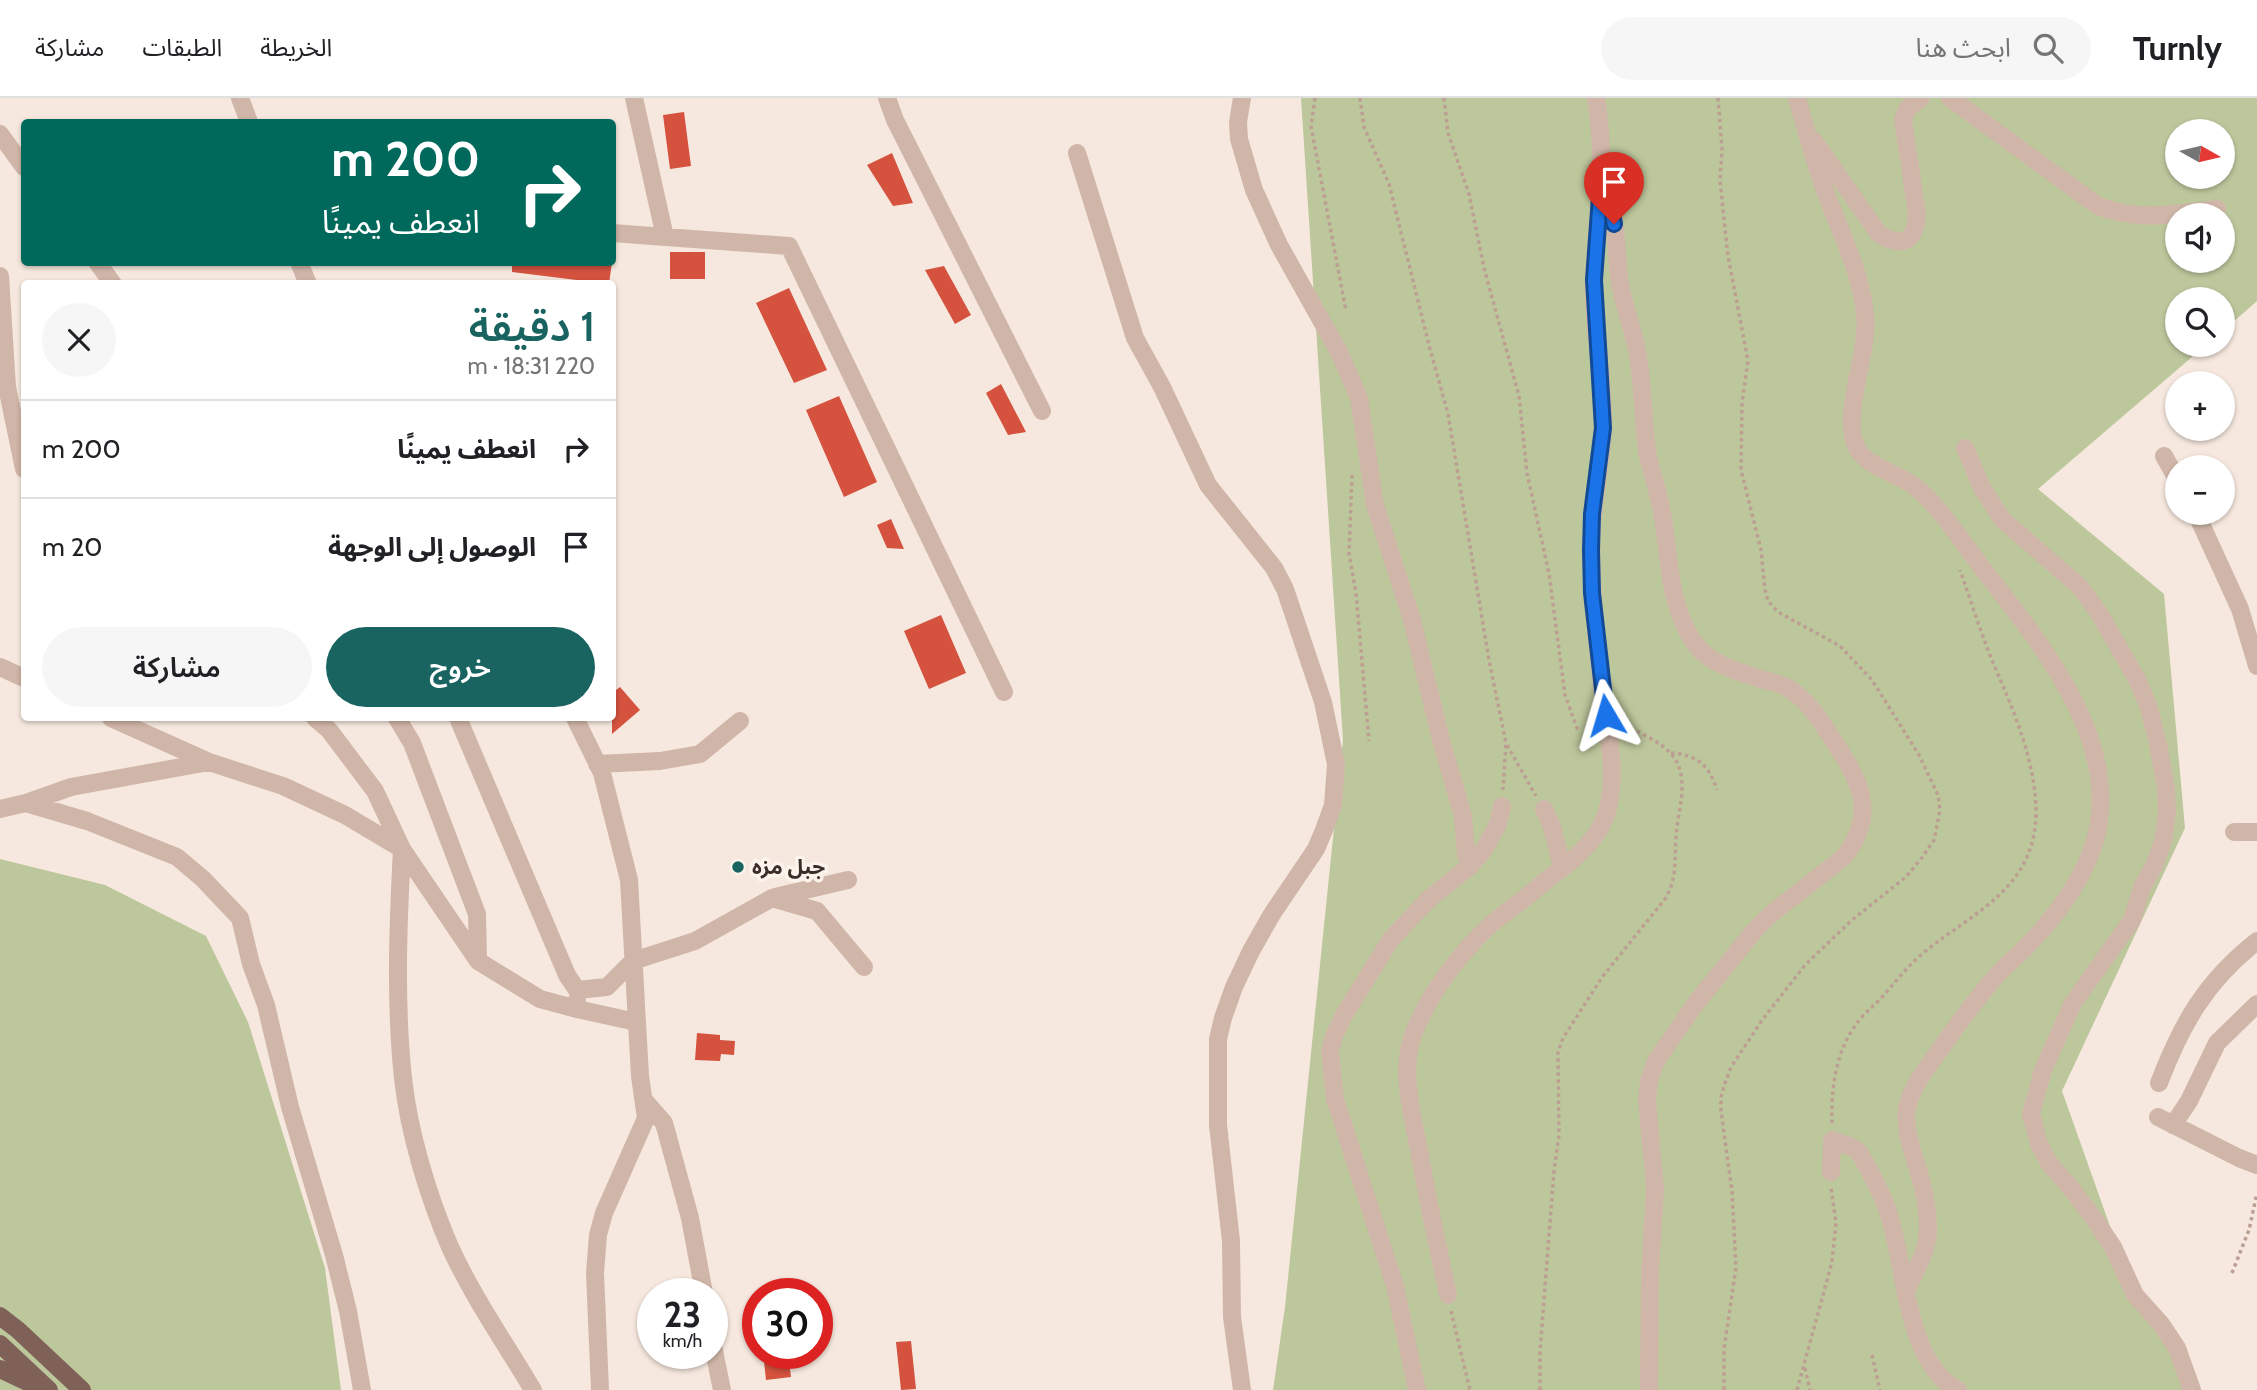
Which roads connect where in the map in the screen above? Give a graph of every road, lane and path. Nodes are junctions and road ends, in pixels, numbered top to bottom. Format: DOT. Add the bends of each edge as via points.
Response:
graph roads {
  1 [pos="240,98"];
  2 [pos="634,98"];
  3 [pos="887,98"];
  4 [pos="1242,98"];
  5 [pos="1315,98"];
  6 [pos="1360,98"];
  7 [pos="1444,98"];
  8 [pos="1596,98"];
  9 [pos="1718,98"];
  10 [pos="1797,98"];
  11 [pos="1921,98"];
  12 [pos="1950,98"];
  13 [pos="248,119"];
  14 [pos="1808,132"];
  15 [pos="0,134"];
  16 [pos="1077,153"];
  17 [pos="21,163"];
  18 [pos="1602,169"];
  19 [pos="2165,214"];
  20 [pos="616,233"];
  21 [pos="665,237"];
  22 [pos="0,276"];
  23 [pos="1346,311"];
  24 [pos="1042,411"];
  25 [pos="1965,448"];
  26 [pos="21,455"];
  27 [pos="1353,471"];
  28 [pos="2202,525"];
  29 [pos="1960,569"];
  30 [pos="2257,666"];
  31 [pos="0,667"];
  32 [pos="21,677"];
  33 [pos="1004,692"];
  34 [pos="1620,720"];
  35 [pos="118,721"];
  36 [pos="318,721"];
  37 [pos="399,721"];
  38 [pos="459,721"];
  39 [pos="576,721"];
  40 [pos="740,721"];
  41 [pos="1578,730"];
  42 [pos="1369,741"];
  43 [pos="1506,743"];
  44 [pos="1671,753"];
  45 [pos="209,762"];
  46 [pos="597,764"];
  47 [pos="1717,790"];
  48 [pos="26,803"];
  49 [pos="1502,806"];
  50 [pos="1544,808"];
  51 [pos="0,809"];
  52 [pos="2234,832"];
  53 [pos="2257,832"];
  54 [pos="402,849"];
  55 [pos="1470,866"];
  56 [pos="1562,867"];
  57 [pos="848,880"];
  58 [pos="772,898"];
  59 [pos="2257,941"];
  60 [pos="478,961"];
  61 [pos="633,961"];
  62 [pos="864,967"];
  63 [pos="577,990"];
  64 [pos="2257,1004"];
  65 [pos="577,1009"];
  66 [pos="636,1022"];
  67 [pos="2159,1083"];
  68 [pos="643,1099"];
  69 [pos="1832,1140"];
  70 [pos="2257,1165"];
  71 [pos="1831,1172"];
  72 [pos="2257,1193"];
  73 [pos="2232,1273"];
  74 [pos="701,1278"];
  75 [pos="1907,1289"];
  76 [pos="1448,1295"];
  77 [pos="0,1316"];
  78 [pos="0,1344"];
  79 [pos="1872,1355"];
  80 [pos="1805,1368"];
  81 [pos="0,1369"];
  82 [pos="718,1369"];
  83 [pos="47,1390"];
  84 [pos="82,1390"];
  85 [pos="362,1390"];
  86 [pos="533,1390"];
  87 [pos="600,1390"];
  88 [pos="722,1390"];
  89 [pos="1242,1390"];
  90 [pos="1417,1390"];
  91 [pos="1469,1390"];
  92 [pos="1539,1390"];
  93 [pos="1649,1390"];
  94 [pos="1724,1390"];
  95 [pos="1797,1390"];
  96 [pos="1810,1390"];
  97 [pos="1880,1390"];
  98 [pos="1958,1390"];
  99 [pos="2192,1390"];
  1 -- 13 [label="street"];
  2 -- 21 [label="street"];
  3 -- 24 [label="street"];
  4 -- 55 [label="street" via="1239,139 1254,190 1359,398 1376,505 1412,620 1463,817"];
  5 -- 23 [label="path" via="1311,126"];
  6 -- 43 [label="path" via="1364,127 1389,184 1448,414"];
  7 -- 41 [label="path" via="1448,133 1469,194 1519,396 1527,473 1554,601 1565,695"];
  8 -- 18 [label="street"];
  9 -- 94 [label="path" via="1728,256 1748,361 1741,470 1761,550 1765,590 1778,612 1840,646 1872,680 1919,755 1940,810 1934,840 1906,877 1805,965 1763,1018 1725,1083 1721,1111 1736,1267 1724,1349"];
  10 -- 14 [label="street"];
  11 -- 14 [label="street" via="1903,120 1917,214 1916,228 1902,242 1891,242 1879,234"];
  12 -- 19 [label="street" via="2098,206 2139,217"];
  14 -- 75 [label="street" via="1856,268 1866,316 1852,417 1855,446 1873,465 1918,489 2031,631 2092,740 2099,779 2101,805 2094,844 2068,896 1960,1022 1909,1100 1909,1132 1922,1183 1928,1237"];
  15 -- 17 [label="street"];
  16 -- 89 [label="street" via="1141,350 1208,485 1274,568 1285,589 1322,702 1336,764 1333,805 1315,849 1251,951 1218,1039 1217,1125"];
  18 -- 56 [label="street" via="1594,280 1603,428 1591,550 1612,782 1595,839"];
  18 -- 93 [label="street" via="1621,288 1643,383 1648,458 1663,514 1677,604 1688,631 1696,645 1718,663 1783,685 1808,704 1848,763 1863,802 1860,830 1844,857 1754,931 1656,1061 1647,1100 1655,1189"];
  20 -- 21 [label="street"];
  21 -- 33 [label="street" via="789,246"];
  22 -- 26 [label="street" via="7,387"];
  25 -- 99 [label="street" via="2002,519 2079,586 2099,613 2138,681 2158,744 2166,789 2163,841 2141,887 2132,920 2073,1003 2043,1070 2031,1114 2049,1163 2095,1220 2135,1295 2177,1348"];
  27 -- 42 [label="path" via="1349,554"];
  28 -- 30 [label="street" via="2240,608"];
  29 -- 69 [label="path" via="2025,744 2034,780 2033,840 2017,877 1999,896 1920,955 1859,1020 1836,1072"];
  31 -- 32 [label="street"];
  34 -- 44 [label="path"];
  35 -- 45 [label="street"];
  36 -- 54 [label="street" via="375,791"];
  37 -- 60 [label="street" via="412,743 477,914"];
  38 -- 63 [label="street"];
  39 -- 46 [label="street"];
  40 -- 46 [label="street" via="700,754"];
  43 -- 49 [label="path"];
  43 -- 50 [label="path"];
  44 -- 47 [label="path" via="1704,764"];
  44 -- 92 [label="path" via="1682,782 1672,888 1603,976 1558,1052 1559,1135"];
  45 -- 48 [label="street" via="71,787"];
  45 -- 54 [label="street" via="283,786"];
  46 -- 61 [label="street" via="629,880"];
  48 -- 51 [label="street"];
  48 -- 85 [label="street" via="87,821 177,857 240,918 337,1266"];
  49 -- 55 [label="street" via="1492,837"];
  50 -- 56 [label="street"];
  52 -- 53 [label="street"];
  54 -- 60 [label="street"];
  54 -- 86 [label="street" via="397,926 399,1026 411,1123 452,1249"];
  55 -- 90 [label="street" via="1429,899 1391,939 1344,1015 1330,1052 1335,1099 1395,1286"];
  56 -- 76 [label="street" via="1469,947 1430,1002 1408,1052 1409,1096"];
  57 -- 58 [label="street"];
  58 -- 61 [label="street" via="695,941"];
  58 -- 62 [label="street" via="817,911"];
  59 -- 67 [label="street" via="2230,964 2195,1006"];
  60 -- 65 [label="street" via="540,999"];
  61 -- 63 [label="street" via="607,987"];
  61 -- 66 [label="street"];
  63 -- 65 [label="street"];
  64 -- 70 [label="street" via="2217,1043 2189,1101 2165,1121"];
  65 -- 66 [label="street"];
  66 -- 68 [label="street"];
  68 -- 74 [label="street" via="664,1123"];
  68 -- 87 [label="street" via="646,1118 598,1235"];
  69 -- 71 [label="street"];
  69 -- 75 [label="street" via="1859,1152 1868,1167 1889,1212"];
  71 -- 80 [label="path" via="1834,1245"];
  72 -- 73 [label="path"];
  75 -- 98 [label="street" via="1924,1350 1937,1374"];
  76 -- 91 [label="path"];
  77 -- 84 [label="main road"];
  78 -- 83 [label="main road"];
  79 -- 97 [label="path"];
  80 -- 95 [label="path"];
  80 -- 96 [label="path"];
  81 -- 83 [label="main road"];
  82 -- 88 [label="street"];
}
